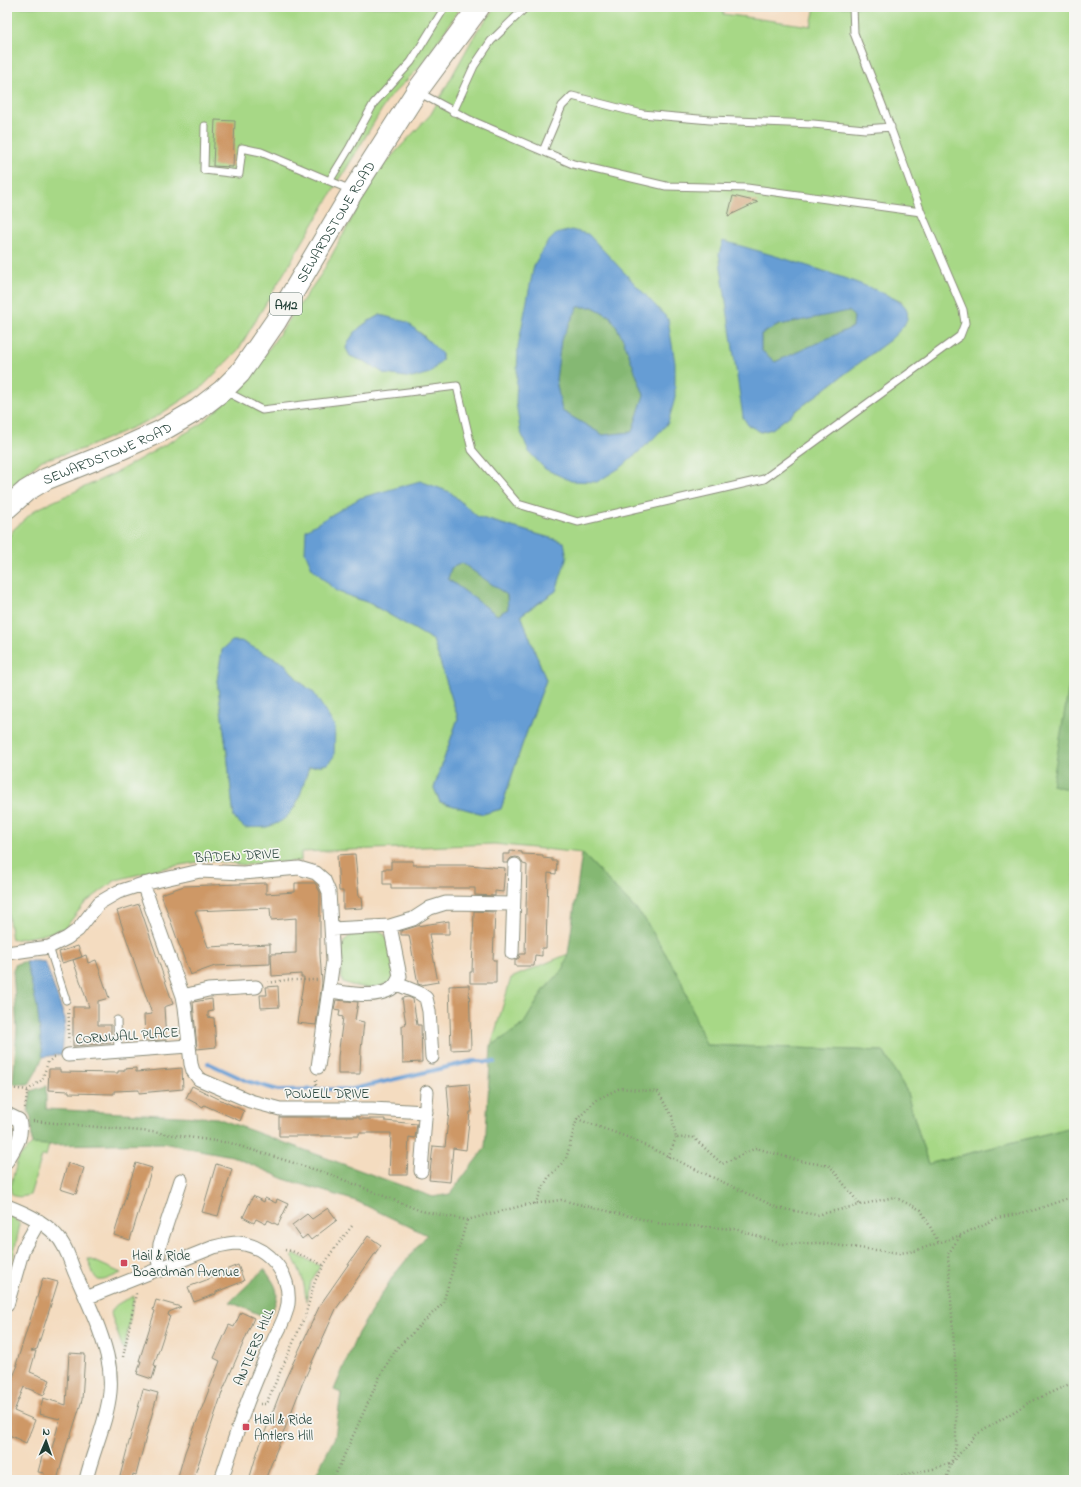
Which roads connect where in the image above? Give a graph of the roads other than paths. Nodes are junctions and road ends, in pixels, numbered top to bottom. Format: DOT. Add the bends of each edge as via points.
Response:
graph roads {
  1 [pos="445,7"];
  2 [pos="479,7"];
  3 [pos="526,7"];
  4 [pos="853,7"];
  5 [pos="417,91"];
  6 [pos="453,112"];
  7 [pos="205,126"];
  8 [pos="891,128"];
  9 [pos="543,151"];
  10 [pos="330,180"];
  11 [pos="353,191"];
  12 [pos="921,212"];
  13 [pos="223,390"];
  14 [pos="8,503"];
  15 [pos="515,865"];
  16 [pos="143,884"];
  17 [pos="513,904"];
  18 [pos="390,926"];
  19 [pos="332,929"];
  20 [pos="49,947"];
  21 [pos="7,953"];
  22 [pos="512,953"];
  23 [pos="396,984"];
  24 [pos="330,985"];
  25 [pos="256,987"];
  26 [pos="183,996"];
  27 [pos="66,1000"];
  28 [pos="117,1020"];
  29 [pos="188,1046"];
  30 [pos="118,1051"];
  31 [pos="68,1055"];
  32 [pos="432,1057"];
  33 [pos="318,1067"];
  34 [pos="428,1092"];
  35 [pos="426,1112"];
  36 [pos="7,1114"];
  37 [pos="7,1160"];
  38 [pos="421,1172"];
  39 [pos="181,1180"];
  40 [pos="7,1206"];
  41 [pos="38,1221"];
  42 [pos="161,1270"];
  43 [pos="86,1298"];
  44 [pos="7,1305"];
  45 [pos="86,1480"];
  46 [pos="221,1480"];
  1 -- 10 [label="lane" via="410,62 374,103"];
  2 -- 5 [label="main road, SEWARDSTONE ROAD / A112"];
  3 -- 6 [label="lane" via="491,41 474,66"];
  4 -- 8 [label="lane" via="854,33"];
  5 -- 6 [label="lane"];
  5 -- 11 [label="main road, SEWARDSTONE ROAD / A112"];
  6 -- 9 [label="lane"];
  7 -- 10 [label="lane" via="204,170 239,174 242,148 261,152"];
  8 -- 9 [label="lane" via="865,129 642,114 572,96 562,106"];
  8 -- 12 [label="lane"];
  9 -- 12 [label="lane" via="573,164 666,186 747,188"];
  10 -- 11 [label="lane"];
  11 -- 13 [label="main road, SEWARDSTONE ROAD / A112" via="276,321 240,373"];
  12 -- 13 [label="lane" via="963,310 965,323 960,336 764,479 578,522 518,504 472,450 457,386 262,410"];
  13 -- 14 [label="main road, SEWARDSTONE ROAD / A112" via="197,410 161,431 46,479"];
  15 -- 17 [label="street"];
  16 -- 19 [label="street, BADEN DRIVE" via="200,871 243,873 299,868 316,873 324,880 329,892"];
  16 -- 20 [label="street, BADEN DRIVE" via="118,892 98,903 78,930"];
  16 -- 26 [label="street, POWELL DRIVE"];
  17 -- 18 [label="street" via="446,903"];
  17 -- 22 [label="street"];
  18 -- 19 [label="street"];
  18 -- 23 [label="street" via="400,976"];
  19 -- 24 [label="street, BADEN DRIVE" via="333,961"];
  20 -- 21 [label="street, BADEN DRIVE"];
  20 -- 27 [label="lane"];
  23 -- 24 [label="street" via="379,994 356,994"];
  23 -- 32 [label="street" via="426,998"];
  24 -- 33 [label="street, BADEN DRIVE"];
  25 -- 26 [label="street" via="208,990"];
  26 -- 29 [label="street, POWELL DRIVE"];
  28 -- 30 [label="lane"];
  29 -- 30 [label="street, CORNWALL PLACE"];
  29 -- 35 [label="street, POWELL DRIVE" via="193,1071 199,1079 250,1101 280,1109"];
  30 -- 31 [label="street, CORNWALL PLACE"];
  34 -- 35 [label="street"];
  35 -- 38 [label="street"];
  36 -- 37 [label="street" via="19,1120 21,1127 21,1136"];
  39 -- 42 [label="street" via="160,1244 158,1260"];
  40 -- 41 [label="street"];
  41 -- 43 [label="street" via="58,1236 64,1245"];
  41 -- 44 [label="street" via="23,1248"];
  42 -- 43 [label="street, ANTLERS HILL"];
  42 -- 46 [label="street, ANTLERS HILL" via="214,1247 238,1244 263,1250 286,1278 288,1306 252,1389"];
  43 -- 45 [label="street" via="108,1357 110,1391 108,1407"];
}
